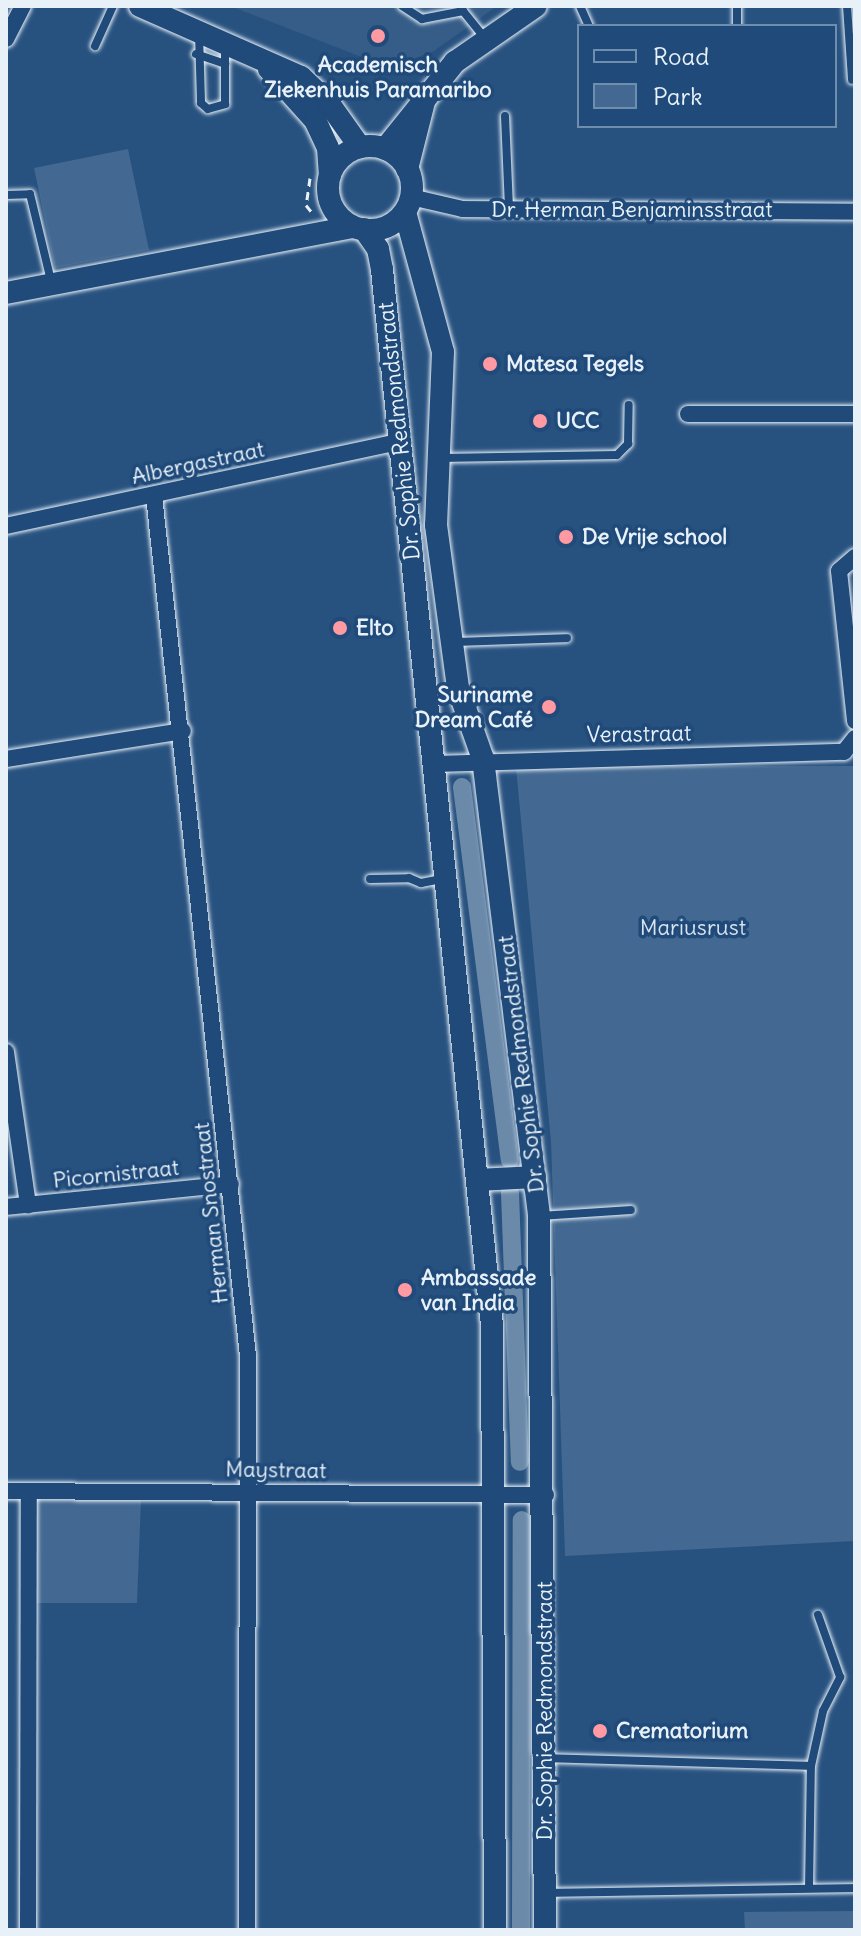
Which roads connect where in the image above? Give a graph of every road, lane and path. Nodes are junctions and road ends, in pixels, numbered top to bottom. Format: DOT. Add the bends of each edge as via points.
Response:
graph roads {
  1 [pos="23,6"];
  2 [pos="113,6"];
  3 [pos="141,6"];
  4 [pos="402,6"];
  5 [pos="536,6"];
  6 [pos="847,6"];
  7 [pos="199,29"];
  8 [pos="6,39"];
  9 [pos="225,40"];
  10 [pos="486,40"];
  11 [pos="95,46"];
  12 [pos="246,51"];
  13 [pos="196,54"];
  14 [pos="225,64"];
  15 [pos="852,80"];
  16 [pos="425,97"];
  17 [pos="505,116"];
  18 [pos="360,147"];
  19 [pos="385,149"];
  20 [pos="407,169"];
  21 [pos="330,186"];
  22 [pos="6,195"];
  23 [pos="408,204"];
  24 [pos="509,209"];
  25 [pos="855,212"];
  26 [pos="359,228"];
  27 [pos="277,238"];
  28 [pos="52,283"];
  29 [pos="6,293"];
  30 [pos="629,405"];
  31 [pos="688,414"];
  32 [pos="855,414"];
  33 [pos="399,442"];
  34 [pos="437,458"];
  35 [pos="154,496"];
  36 [pos="6,526"];
  37 [pos="855,557"];
  38 [pos="567,638"];
  39 [pos="452,642"];
  40 [pos="855,721"];
  41 [pos="183,731"];
  42 [pos="855,738"];
  43 [pos="6,759"];
  44 [pos="483,759"];
  45 [pos="435,764"];
  46 [pos="447,878"];
  47 [pos="370,879"];
  48 [pos="6,1052"];
  49 [pos="535,1177"];
  50 [pos="478,1180"];
  51 [pos="231,1184"];
  52 [pos="28,1205"];
  53 [pos="6,1207"];
  54 [pos="631,1210"];
  55 [pos="539,1216"];
  56 [pos="6,1491"];
  57 [pos="29,1491"];
  58 [pos="251,1492"];
  59 [pos="494,1495"];
  60 [pos="546,1495"];
  61 [pos="818,1615"];
  62 [pos="545,1758"];
  63 [pos="811,1766"];
  64 [pos="809,1888"];
  65 [pos="855,1888"];
  66 [pos="545,1893"];
  67 [pos="28,1930"];
  68 [pos="247,1930"];
  69 [pos="495,1930"];
  70 [pos="545,1930"];
  1 -- 8 [label="street"];
  2 -- 11 [label="lane"];
  3 -- 7 [label="street"];
  4 -- 10 [label="lane" via="422,19 463,11"];
  5 -- 10 [label="street"];
  6 -- 15 [label="lane"];
  7 -- 9 [label="street"];
  7 -- 13 [label="lane"];
  9 -- 12 [label="street"];
  9 -- 14 [label="lane"];
  10 -- 16 [label="street" via="455,62"];
  12 -- 18 [label="street" via="316,90"];
  12 -- 21 [label="street" via="315,120 328,148"];
  13 -- 14 [label="lane"];
  13 -- 14 [label="lane" via="204,107 224,107"];
  16 -- 19 [label="street"];
  16 -- 20 [label="street"];
  17 -- 24 [label="lane"];
  18 -- 19 [label="street"];
  18 -- 21 [label="street" via="339,160"];
  19 -- 20 [label="street"];
  20 -- 23 [label="street"];
  21 -- 26 [label="street" via="337,214"];
  21 -- 27 [label="street" via="310,221"];
  22 -- 28 [label="lane" via="30,194"];
  23 -- 24 [label="street, Dr. Herman Benjaminsstraat"];
  23 -- 26 [label="street" via="390,225"];
  23 -- 34 [label="street, Dr. Sophie Redmondstraat" via="443,352"];
  24 -- 25 [label="street, Dr. Herman Benjaminsstraat"];
  26 -- 27 [label="street"];
  26 -- 33 [label="street, Dr. Sophie Redmondstraat" via="380,257"];
  27 -- 28 [label="street"];
  28 -- 29 [label="street"];
  30 -- 34 [label="lane" via="628,444 617,455"];
  31 -- 32 [label="street"];
  33 -- 35 [label="street, Albergastraat"];
  33 -- 45 [label="street, Dr. Sophie Redmondstraat"];
  34 -- 39 [label="street, Dr. Sophie Redmondstraat" via="436,525"];
  35 -- 36 [label="street, Albergastraat"];
  35 -- 41 [label="street, Herman Snostraat"];
  37 -- 40 [label="street" via="839,571"];
  38 -- 39 [label="lane"];
  39 -- 44 [label="street, Dr. Sophie Redmondstraat" via="458,688"];
  41 -- 43 [label="street"];
  41 -- 51 [label="street, Herman Snostraat"];
  42 -- 44 [label="street, Verastraat" via="844,752"];
  44 -- 45 [label="street, Verastraat"];
  44 -- 49 [label="street, Dr. Sophie Redmondstraat"];
  45 -- 46 [label="street, Dr. Sophie Redmondstraat"];
  46 -- 47 [label="lane" via="421,883 409,878"];
  46 -- 50 [label="street, Dr. Sophie Redmondstraat"];
  48 -- 52 [label="street"];
  49 -- 50 [label="street"];
  49 -- 55 [label="street, Dr. Sophie Redmondstraat"];
  50 -- 59 [label="street, Dr. Sophie Redmondstraat" via="492,1326"];
  51 -- 52 [label="street, Picornistraat"];
  51 -- 58 [label="street, Herman Snostraat" via="248,1356"];
  52 -- 53 [label="street, Picornistraat"];
  54 -- 55 [label="lane"];
  55 -- 60 [label="street, Dr. Sophie Redmondstraat"];
  56 -- 57 [label="street, Maystraat"];
  57 -- 58 [label="street, Maystraat"];
  57 -- 67 [label="street"];
  58 -- 59 [label="street, Maystraat"];
  58 -- 68 [label="street, Herman Snostraat"];
  59 -- 60 [label="street, Maystraat"];
  59 -- 69 [label="street, Dr. Sophie Redmondstraat"];
  60 -- 62 [label="street, Dr. Sophie Redmondstraat"];
  61 -- 63 [label="lane" via="840,1677 823,1711"];
  62 -- 63 [label="lane"];
  62 -- 66 [label="street, Dr. Sophie Redmondstraat"];
  63 -- 64 [label="lane"];
  64 -- 65 [label="lane"];
  64 -- 66 [label="lane"];
  66 -- 70 [label="street, Dr. Sophie Redmondstraat"];
}
